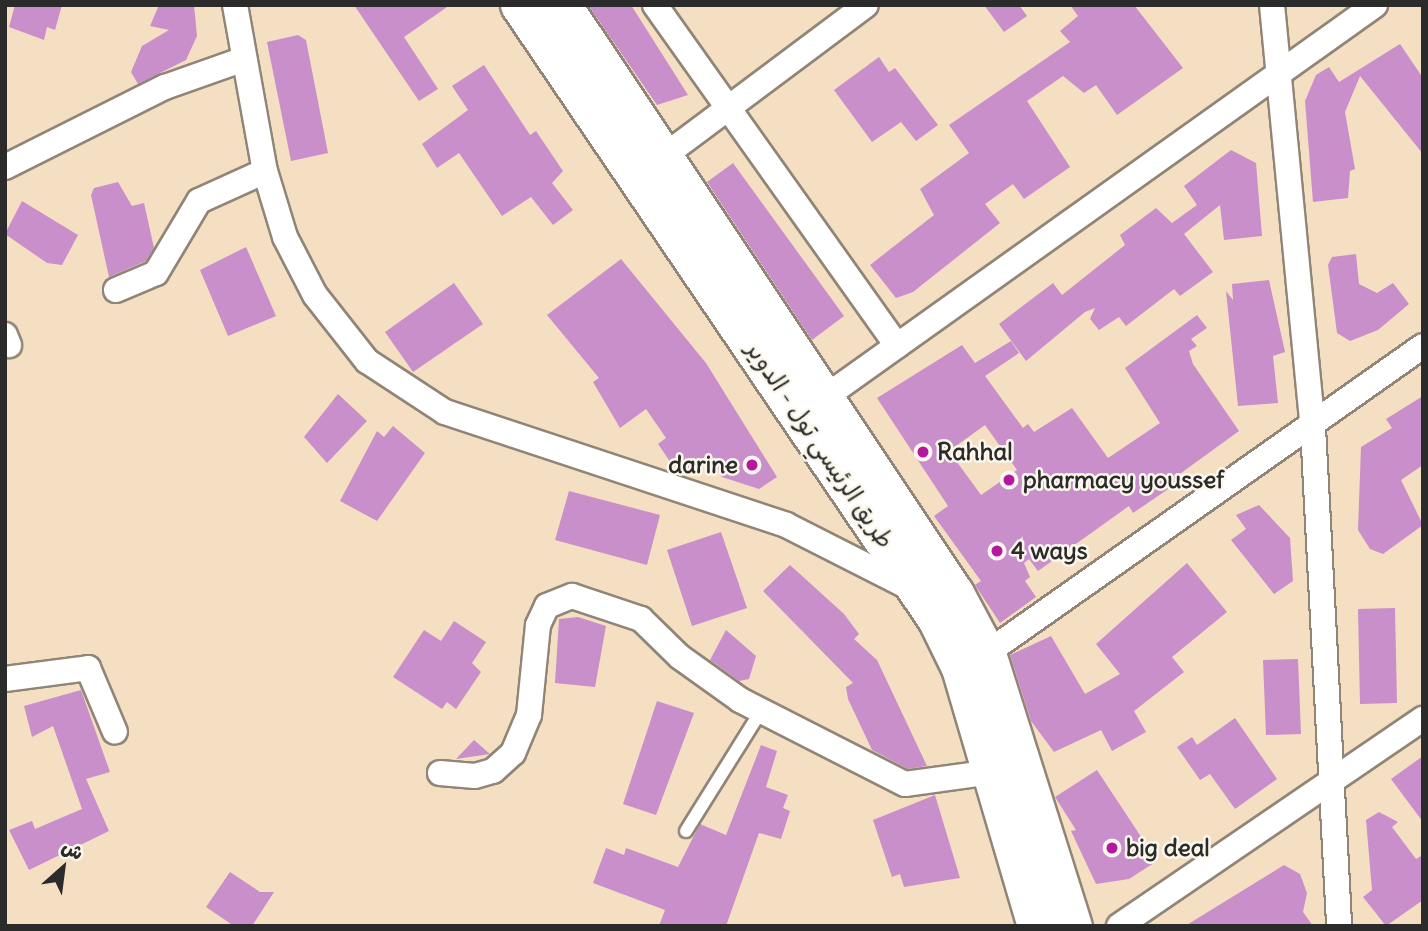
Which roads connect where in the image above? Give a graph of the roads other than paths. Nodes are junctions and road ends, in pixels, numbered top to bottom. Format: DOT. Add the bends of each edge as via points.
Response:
graph roads {
  1 [pos="235,5"];
  2 [pos="520,5"];
  3 [pos="562,5"];
  4 [pos="655,5"];
  5 [pos="866,5"];
  6 [pos="1272,5"];
  7 [pos="1375,5"];
  8 [pos="244,59"];
  9 [pos="1279,77"];
  10 [pos="726,110"];
  11 [pos="650,166"];
  12 [pos="5,167"];
  13 [pos="265,171"];
  14 [pos="116,290"];
  15 [pos="897,346"];
  16 [pos="1423,346"];
  17 [pos="828,395"];
  18 [pos="1312,427"];
  19 [pos="921,594"];
  20 [pos="974,661"];
  21 [pos="5,679"];
  22 [pos="761,711"];
  23 [pos="1423,719"];
  24 [pos="115,732"];
  25 [pos="993,772"];
  26 [pos="440,773"];
  27 [pos="1335,780"];
  28 [pos="686,831"];
  29 [pos="1037,926"];
  30 [pos="1073,926"];
  31 [pos="1119,926"];
  32 [pos="1339,926"];
  1 -- 8 [label="street"];
  2 -- 11 [label="main road, طريق الرئيسي تول - الدوير"];
  3 -- 11 [label="main road, طريق الرئيسي تول - الدوير"];
  4 -- 10 [label="street"];
  5 -- 10 [label="street"];
  6 -- 9 [label="street"];
  7 -- 9 [label="street"];
  8 -- 12 [label="street" via="164,87"];
  8 -- 13 [label="street"];
  9 -- 15 [label="street"];
  9 -- 18 [label="street"];
  10 -- 11 [label="street"];
  10 -- 15 [label="street"];
  11 -- 17 [label="main road, طريق الرئيسي تول - الدوير"];
  11 -- 19 [label="main road, طريق الرئيسي تول - الدوير"];
  13 -- 14 [label="street" via="199,201 156,273"];
  13 -- 19 [label="street" via="285,237 315,295 367,361 406,391 496,432 797,530"];
  15 -- 17 [label="street"];
  16 -- 18 [label="street"];
  17 -- 20 [label="main road, طريق الرئيسي تول - الدوير" via="924,539"];
  18 -- 20 [label="street"];
  18 -- 27 [label="street"];
  19 -- 20 [label="main road, طريق الرئيسي تول - الدوير"];
  20 -- 25 [label="main road, طريق الرئيسي تول - الدوير"];
  20 -- 30 [label="main road, طريق الرئيسي تول - الدوير"];
  21 -- 24 [label="street" via="88,667"];
  22 -- 25 [label="street" via="905,785"];
  22 -- 26 [label="street" via="696,670 642,619 572,596 547,606 538,625 529,715 513,753 493,771 474,776"];
  22 -- 28 [label="lane"];
  23 -- 27 [label="street"];
  25 -- 29 [label="main road, طريق الرئيسي تول - الدوير"];
  27 -- 31 [label="street"];
  27 -- 32 [label="street"];
}
